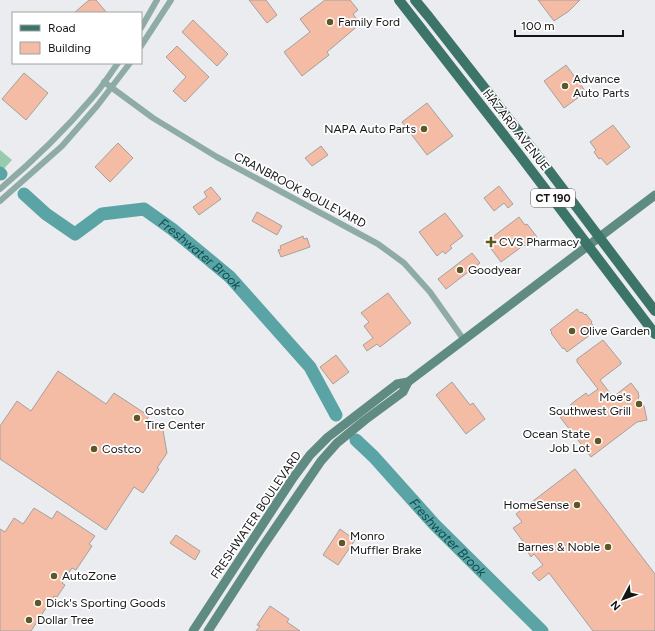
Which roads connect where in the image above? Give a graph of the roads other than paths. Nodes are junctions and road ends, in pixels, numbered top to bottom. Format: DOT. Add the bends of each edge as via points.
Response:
graph roads {
  1 [pos="158,0"];
  2 [pos="171,0"];
  3 [pos="399,0"];
  4 [pos="415,0"];
  5 [pos="142,26"];
  6 [pos="142,44"];
  7 [pos="448,63"];
  8 [pos="117,64"];
  9 [pos="129,64"];
  10 [pos="476,76"];
  11 [pos="104,82"];
  12 [pos="112,88"];
  13 [pos="38,156"];
  14 [pos="43,163"];
  15 [pos="0,189"];
  16 [pos="655,195"];
  17 [pos="0,201"];
  18 [pos="600,237"];
  19 [pos="589,246"];
  20 [pos="655,311"];
  21 [pos="655,334"];
  22 [pos="464,340"];
  23 [pos="408,382"];
  24 [pos="250,542"];
  25 [pos="261,549"];
  26 [pos="193,631"];
  27 [pos="208,631"];
  1 -- 5 [label="street"];
  2 -- 6 [label="street"];
  3 -- 7 [label="main road, HAZARD AVENUE / CT 190"];
  4 -- 10 [label="main road, HAZARD AVENUE / CT 190"];
  7 -- 10 [label="main road" via="461,72"];
  7 -- 19 [label="main road, HAZARD AVENUE / CT 190"];
  8 -- 11 [label="street"];
  9 -- 12 [label="street"];
  10 -- 18 [label="main road, HAZARD AVENUE / CT 190"];
  11 -- 12 [label="street, CRANBROOK BOULEVARD"];
  11 -- 13 [label="street" via="55,140"];
  12 -- 14 [label="street" via="62,146"];
  12 -- 22 [label="street, CRANBROOK BOULEVARD" via="154,118 217,157 378,244 404,263 430,292"];
  13 -- 14 [label="street"];
  13 -- 15 [label="street"];
  14 -- 17 [label="street"];
  16 -- 18 [label="street, FRESHWATER BOULEVARD"];
  18 -- 19 [label="street, FRESHWATER BOULEVARD"];
  18 -- 20 [label="main road, HAZARD AVENUE / CT 190"];
  19 -- 21 [label="main road, HAZARD AVENUE / CT 190"];
  19 -- 22 [label="street, FRESHWATER BOULEVARD"];
  22 -- 23 [label="street, FRESHWATER BOULEVARD"];
  23 -- 24 [label="street, FRESHWATER BOULEVARD" via="397,384 328,437 310,455"];
  23 -- 25 [label="street, FRESHWATER BOULEVARD" via="403,392 365,420 326,455"];
  24 -- 25 [label="street"];
  24 -- 26 [label="street, FRESHWATER BOULEVARD"];
  25 -- 27 [label="street, FRESHWATER BOULEVARD"];
}
